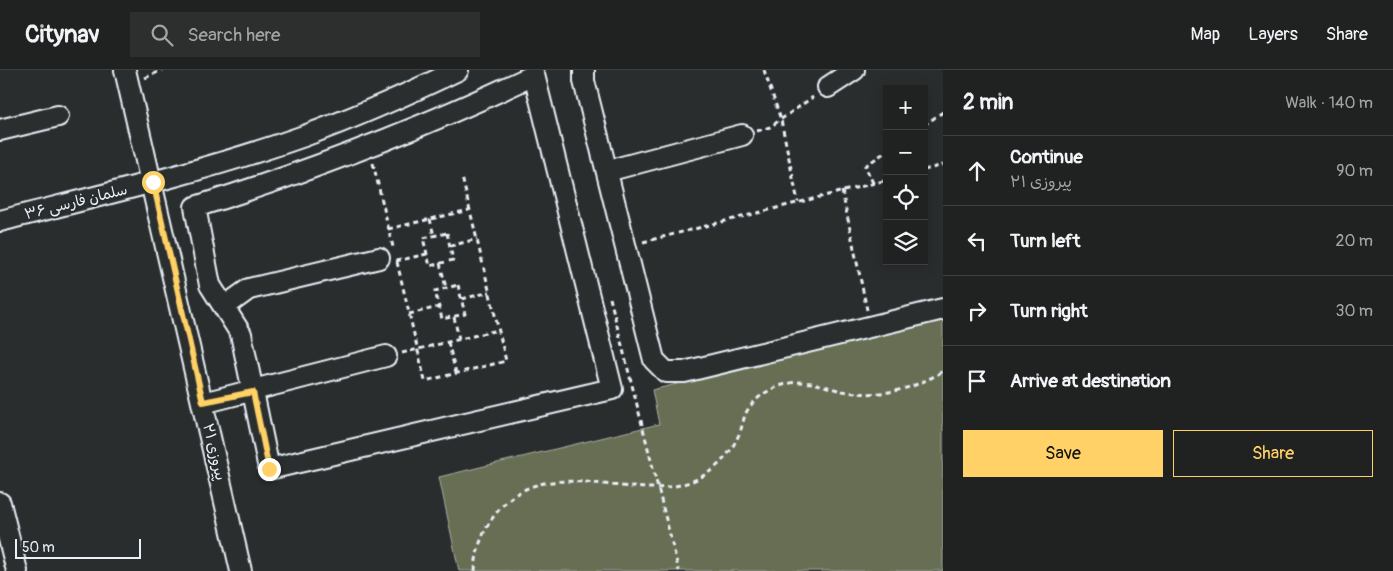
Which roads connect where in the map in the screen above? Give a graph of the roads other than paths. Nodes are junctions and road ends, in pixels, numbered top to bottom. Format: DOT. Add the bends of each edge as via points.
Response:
graph roads {
  1 [pos="125,70"];
  2 [pos="458,70"];
  3 [pos="584,70"];
  4 [pos="854,70"];
  5 [pos="828,87"];
  6 [pos="58,116"];
  7 [pos="0,130"];
  8 [pos="742,135"];
  9 [pos="607,171"];
  10 [pos="153,182"];
  11 [pos="0,221"];
  12 [pos="388,260"];
  13 [pos="224,307"];
  14 [pos="943,309"];
  15 [pos="386,356"];
  16 [pos="253,392"];
  17 [pos="203,402"];
  18 [pos="0,503"];
  19 [pos="5,542"];
  20 [pos="16,571"];
  21 [pos="241,571"];
  1 -- 10 [label="street, پیروزی ۲۱"];
  2 -- 10 [label="street, سلمان فارسی ۳۶" via="305,136"];
  3 -- 9 [label="street"];
  4 -- 5 [label="street"];
  6 -- 7 [label="street"];
  8 -- 9 [label="street"];
  9 -- 14 [label="street" via="654,360 666,372 684,372"];
  10 -- 11 [label="street, سلمان فارسی ۳۶"];
  10 -- 17 [label="street, پیروزی ۲۱"];
  12 -- 13 [label="street" via="249,288"];
  13 -- 16 [label="street" via="240,334"];
  13 -- 16 [label="street" via="210,286 195,207 369,147 534,75 612,389 269,469"];
  15 -- 16 [label="street"];
  16 -- 17 [label="street"];
  17 -- 21 [label="street, پیروزی ۲۱"];
  18 -- 19 [label="street"];
  19 -- 20 [label="street"];
}
